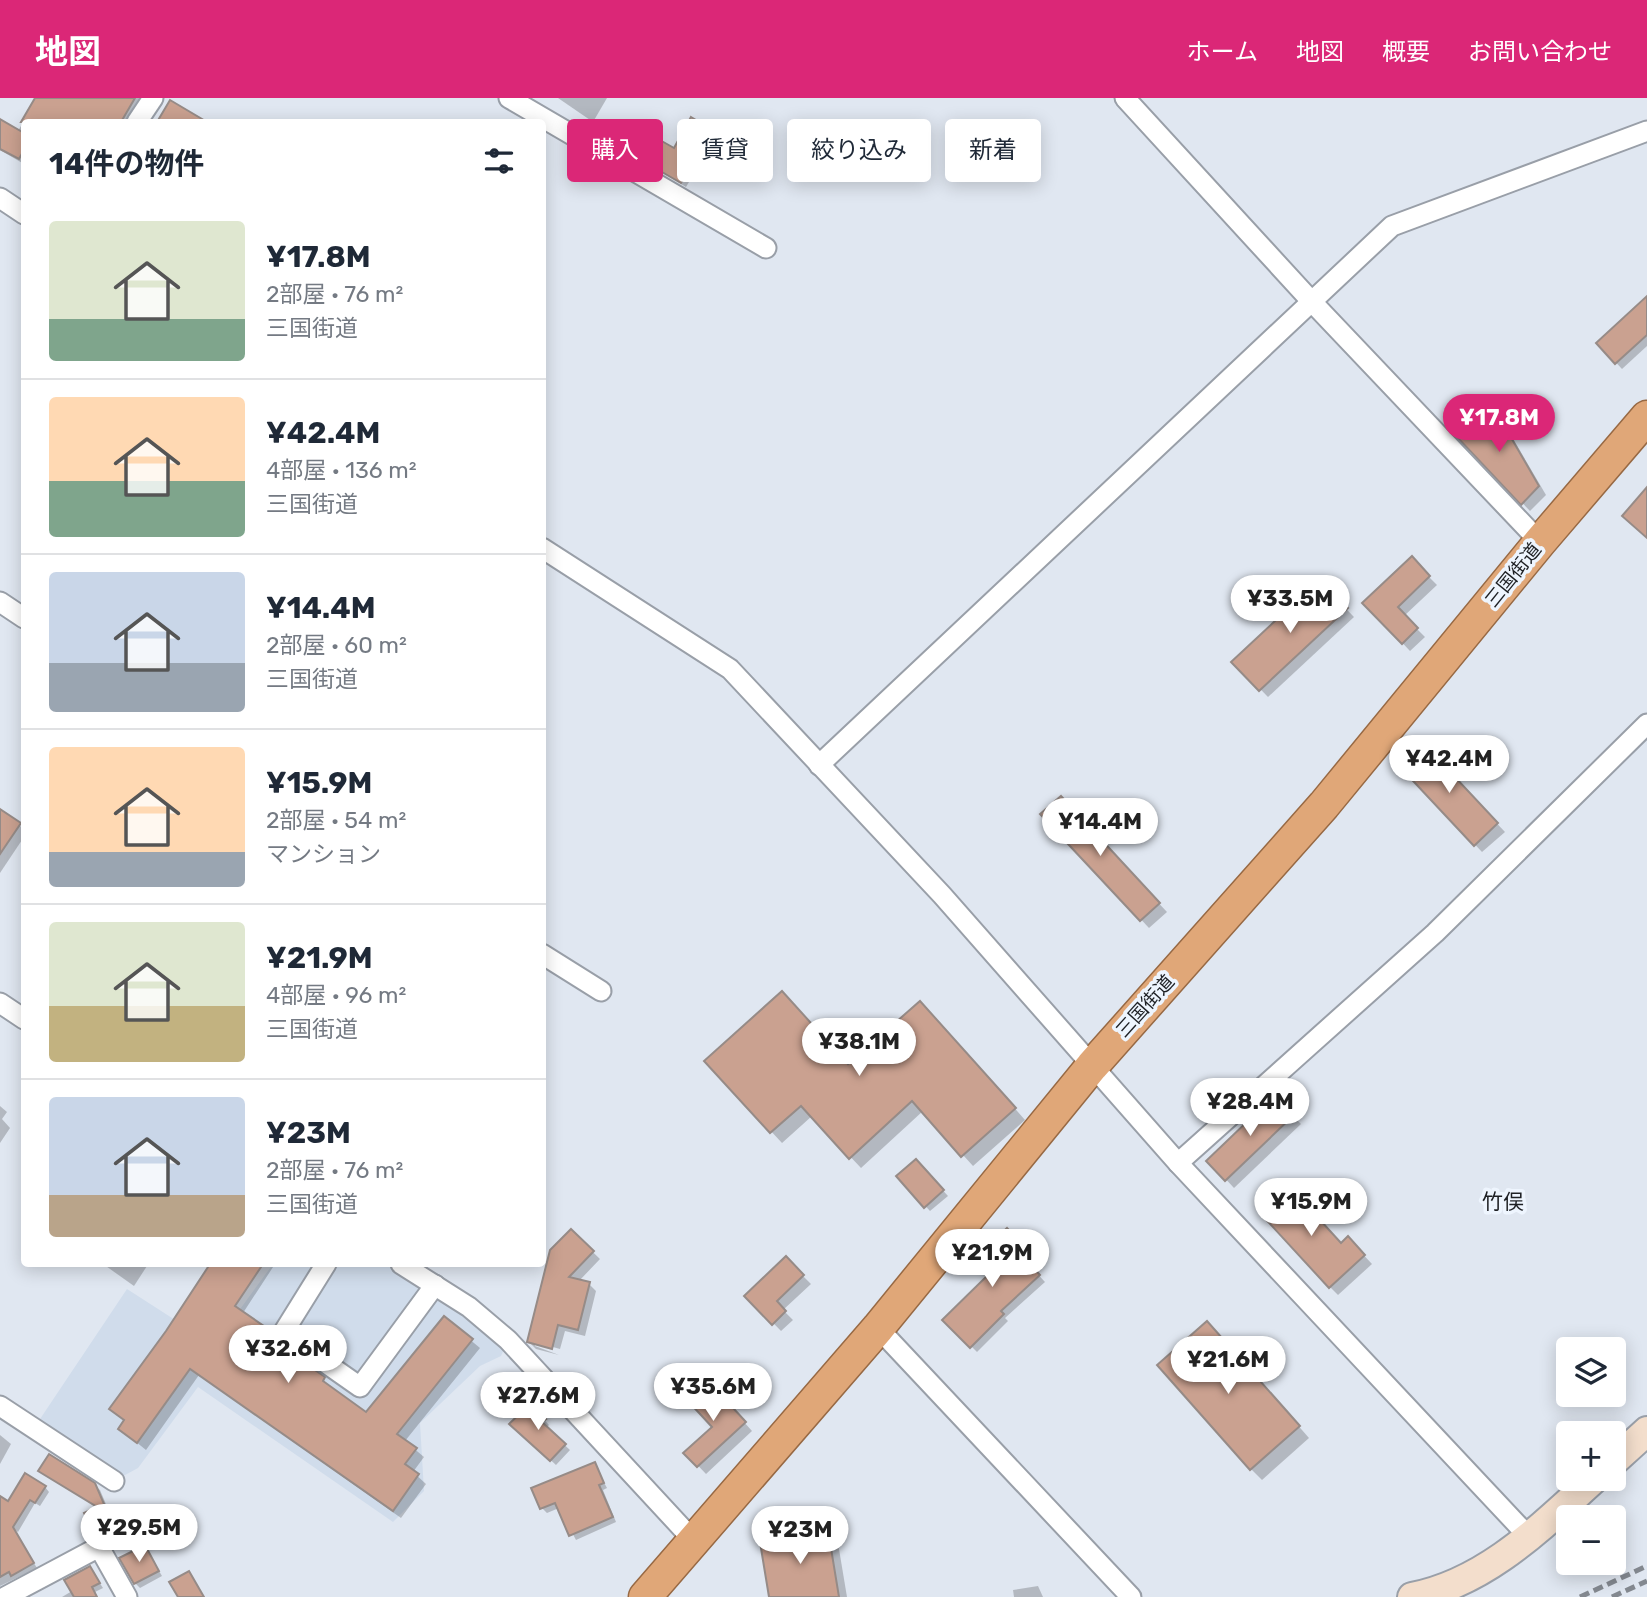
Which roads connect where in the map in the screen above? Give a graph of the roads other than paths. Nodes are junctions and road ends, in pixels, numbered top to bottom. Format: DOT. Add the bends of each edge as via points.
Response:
graph roads {
  1 [pos="153,98"];
  2 [pos="509,98"];
  3 [pos="1125,98"];
  4 [pos="139,119"];
  5 [pos="545,119"];
  6 [pos="546,120"];
  7 [pos="1647,131"];
  8 [pos="0,198"];
  9 [pos="21,212"];
  10 [pos="766,248"];
  11 [pos="1313,303"];
  12 [pos="1647,417"];
  13 [pos="1540,542"];
  14 [pos="546,551"];
  15 [pos="0,602"];
  16 [pos="21,616"];
  17 [pos="1647,724"];
  18 [pos="819,765"];
  19 [pos="546,957"];
  20 [pos="601,992"];
  21 [pos="0,1003"];
  22 [pos="21,1017"];
  23 [pos="1091,1066"];
  24 [pos="1178,1163"];
  25 [pos="324,1267"];
  26 [pos="406,1267"];
  27 [pos="435,1285"];
  28 [pos="878,1328"];
  29 [pos="0,1406"];
  30 [pos="1647,1431"];
  31 [pos="1626,1450"];
  32 [pos="114,1481"];
  33 [pos="1581,1491"];
  34 [pos="1529,1537"];
  35 [pos="694,1541"];
  36 [pos="5,1597"];
  37 [pos="127,1597"];
  38 [pos="645,1597"];
  39 [pos="1131,1597"];
  40 [pos="1412,1597"];
  1 -- 4 [label="street"];
  2 -- 5 [label="street"];
  3 -- 11 [label="street"];
  6 -- 10 [label="street"];
  7 -- 11 [label="street" via="1392,226"];
  8 -- 9 [label="street"];
  11 -- 13 [label="street"];
  11 -- 18 [label="street"];
  12 -- 13 [label="highway, 三国街道"];
  13 -- 23 [label="highway, 三国街道" via="1324,805"];
  14 -- 18 [label="street" via="730,669"];
  15 -- 16 [label="street"];
  17 -- 24 [label="street" via="1435,933"];
  18 -- 23 [label="street" via="942,895"];
  19 -- 20 [label="street"];
  21 -- 22 [label="street"];
  23 -- 24 [label="street"];
  23 -- 28 [label="highway, 三国街道"];
  24 -- 34 [label="street"];
  25 -- 27 [label="street" via="284,1333 360,1387"];
  26 -- 27 [label="street"];
  27 -- 35 [label="street" via="508,1340"];
  28 -- 35 [label="highway, 三国街道"];
  28 -- 39 [label="street"];
  29 -- 32 [label="street"];
  30 -- 31 [label="main road"];
  33 -- 34 [label="main road"];
  34 -- 40 [label="main road" via="1472,1576 1439,1592"];
  35 -- 38 [label="highway, 三国街道"];
  36 -- 37 [label="street" via="99,1547"];
}
